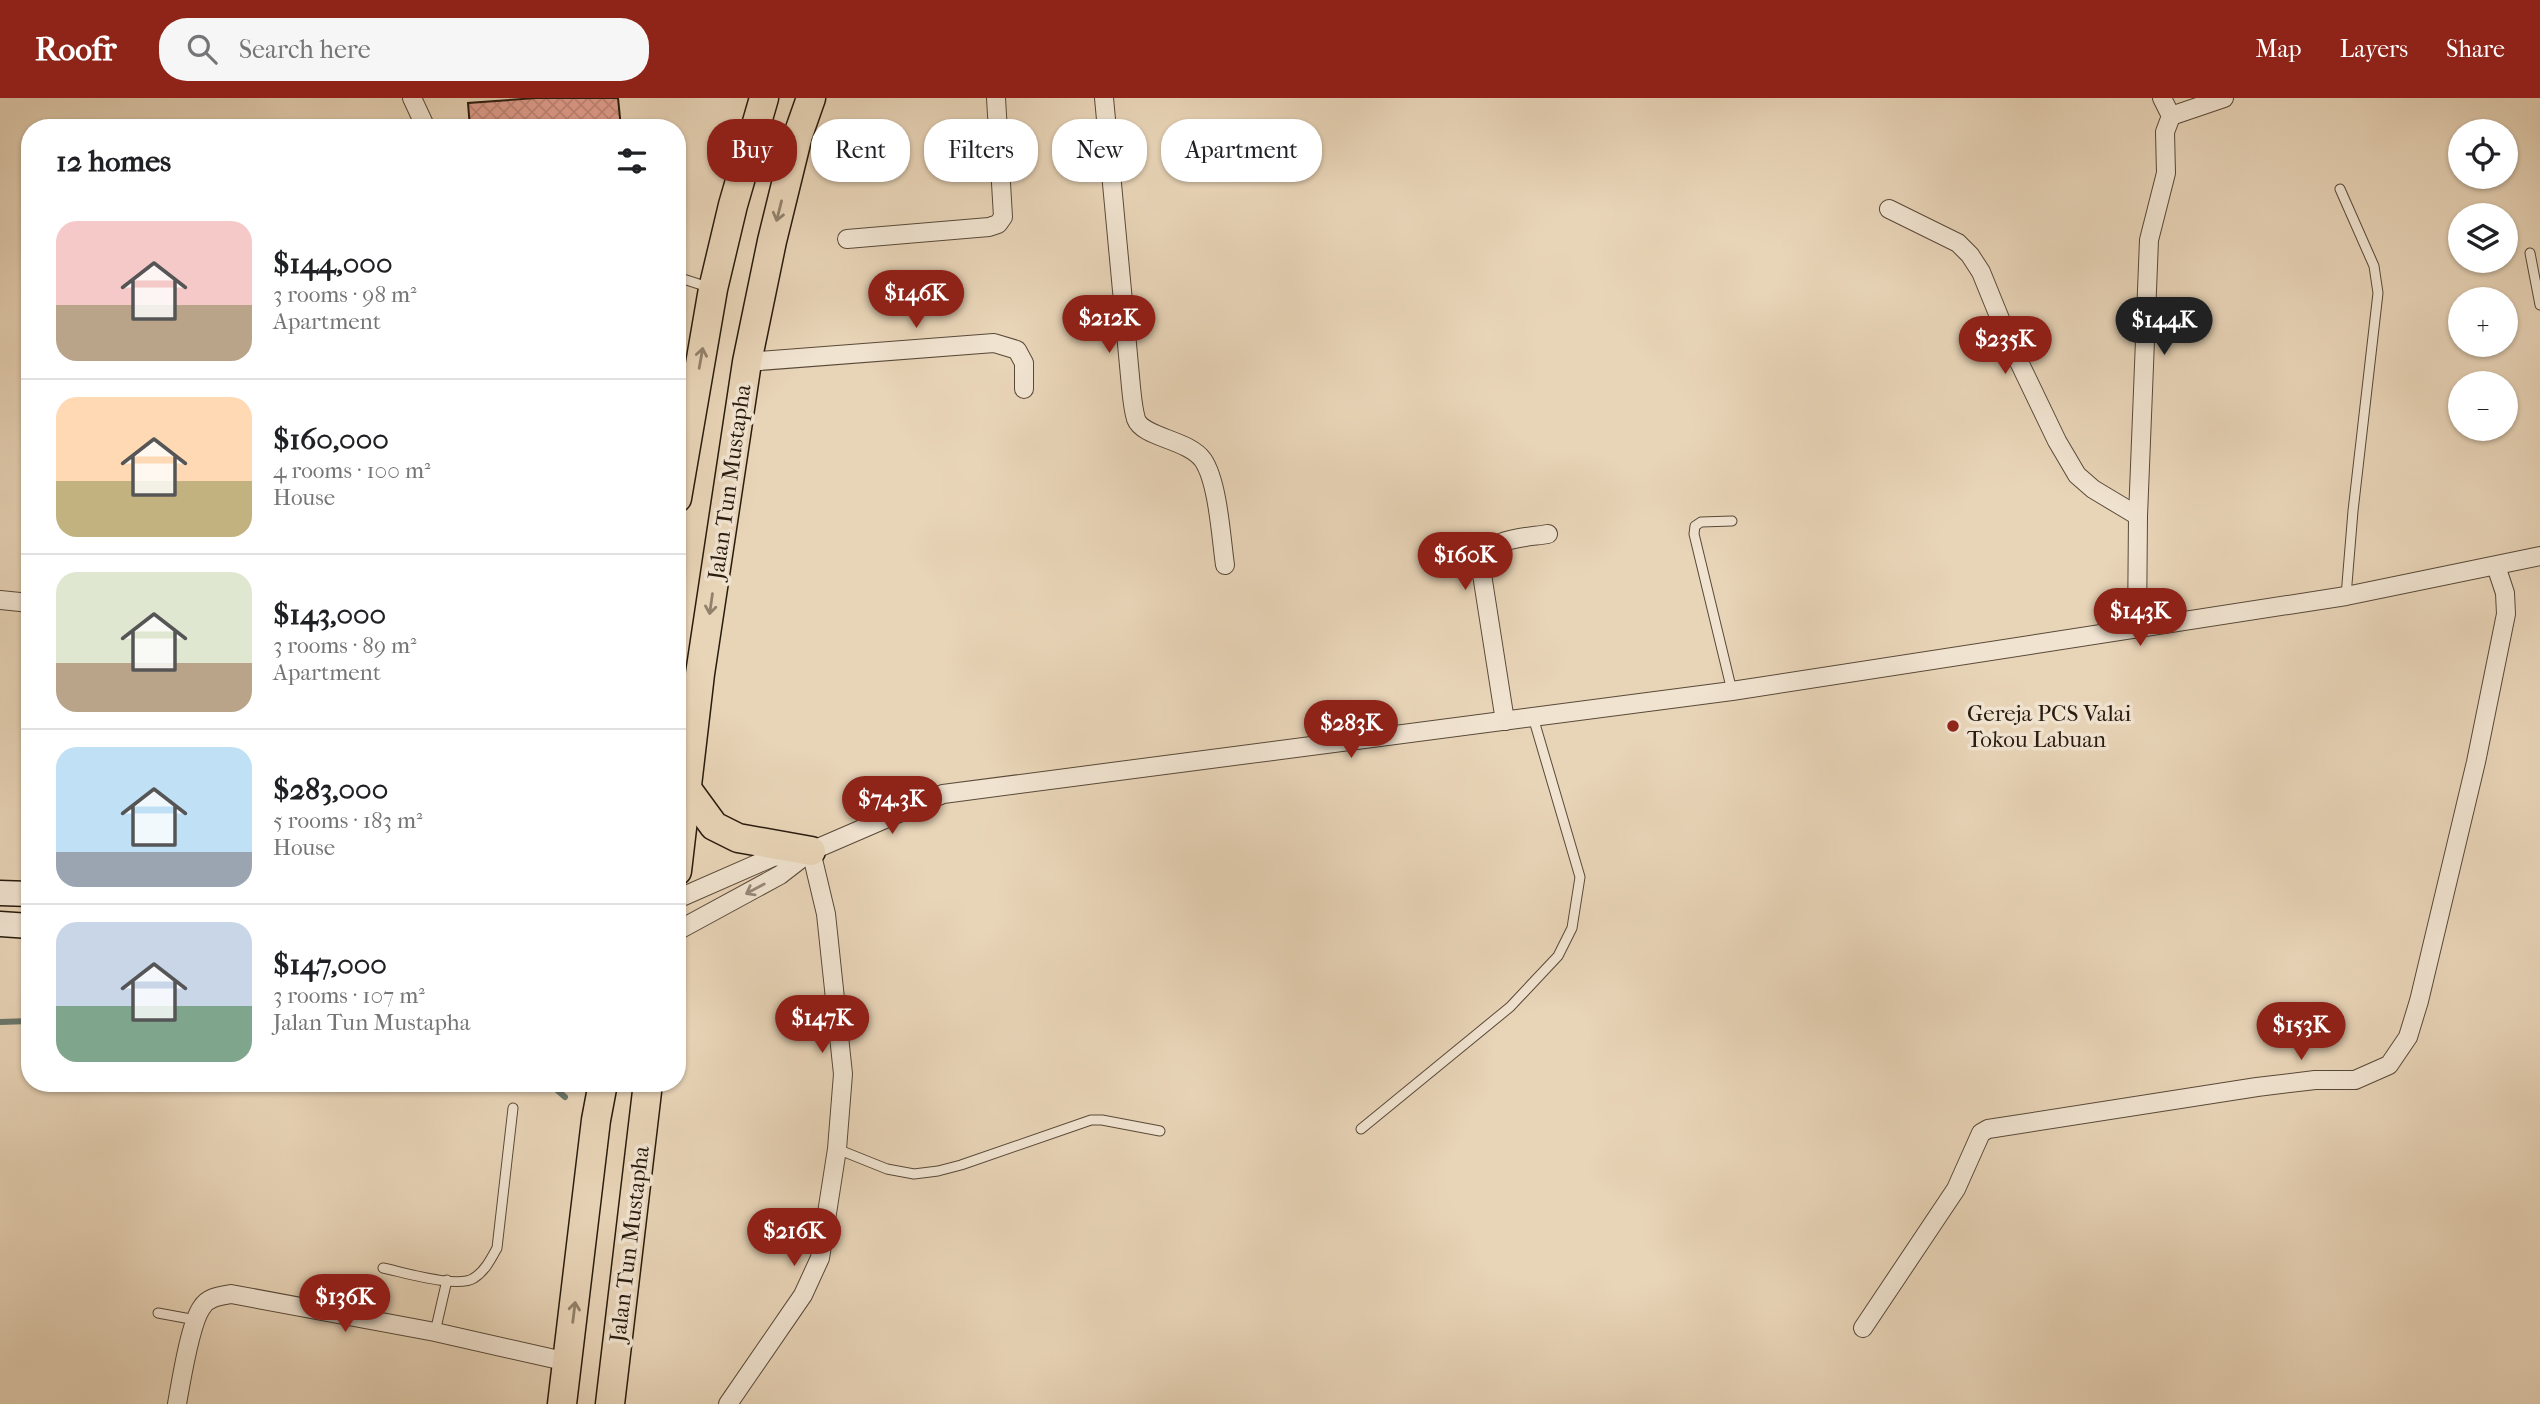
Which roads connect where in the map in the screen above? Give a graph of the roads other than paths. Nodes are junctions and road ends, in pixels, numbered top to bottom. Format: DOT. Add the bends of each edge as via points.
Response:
graph roads {
  1 [pos="412,98"];
  2 [pos="764,98"];
  3 [pos="811,98"];
  4 [pos="996,98"];
  5 [pos="1104,98"];
  6 [pos="2162,98"];
  7 [pos="2224,98"];
  8 [pos="2171,116"];
  9 [pos="422,119"];
  10 [pos="2340,189"];
  11 [pos="1889,209"];
  12 [pos="847,239"];
  13 [pos="2530,253"];
  14 [pos="686,280"];
  15 [pos="713,289"];
  16 [pos="2540,305"];
  17 [pos="747,362"];
  18 [pos="1024,389"];
  19 [pos="686,446"];
  20 [pos="2138,516"];
  21 [pos="1732,521"];
  22 [pos="1548,534"];
  23 [pos="2540,556"];
  24 [pos="1225,565"];
  25 [pos="2496,566"];
  26 [pos="2346,596"];
  27 [pos="0,600"];
  28 [pos="21,602"];
  29 [pos="2137,629"];
  30 [pos="1732,691"];
  31 [pos="1533,717"];
  32 [pos="1505,721"];
  33 [pos="687,789"];
  34 [pos="686,797"];
  35 [pos="811,851"];
  36 [pos="0,893"];
  37 [pos="21,894"];
  38 [pos="686,895"];
  39 [pos="0,924"];
  40 [pos="21,925"];
  41 [pos="686,926"];
  42 [pos="601,1092"];
  43 [pos="647,1092"];
  44 [pos="513,1108"];
  45 [pos="1361,1129"];
  46 [pos="1160,1131"];
  47 [pos="837,1149"];
  48 [pos="383,1268"];
  49 [pos="447,1280"];
  50 [pos="158,1313"];
  51 [pos="195,1320"];
  52 [pos="1863,1328"];
  53 [pos="435,1332"];
  54 [pos="568,1362"];
  55 [pos="177,1404"];
  56 [pos="562,1404"];
  57 [pos="610,1404"];
  58 [pos="728,1404"];
  1 -- 9 [label="street"];
  2 -- 15 [label="main road"];
  3 -- 17 [label="main road, Jalan Tun Mustapha, one-way" via="772,241"];
  4 -- 12 [label="street" via="1003,218 998,224"];
  5 -- 24 [label="street" via="1136,421 1192,448 1202,459 1211,474"];
  6 -- 8 [label="street"];
  7 -- 8 [label="street"];
  8 -- 20 [label="street" via="2165,132 2166,173 2149,240"];
  10 -- 26 [label="lane" via="2374,266 2378,293"];
  11 -- 20 [label="street" via="1958,243 1970,255 2077,475"];
  13 -- 16 [label="lane"];
  14 -- 15 [label="lane"];
  19 -- 15 [label="main road, one-way"];
  17 -- 18 [label="street" via="994,343 1017,350 1024,363"];
  17 -- 33 [label="main road, Jalan Tun Mustapha, one-way"];
  20 -- 29 [label="street"];
  21 -- 30 [label="lane" via="1700,522 1694,534"];
  22 -- 32 [label="street" via="1496,544 1482,559"];
  23 -- 25 [label="street"];
  25 -- 26 [label="street"];
  25 -- 52 [label="street" via="2505,593 2505,614 2488,708 2418,1001 2408,1037 2389,1066 2355,1080 2257,1087 1988,1129 1981,1133 1956,1189"];
  26 -- 29 [label="street"];
  27 -- 28 [label="street"];
  29 -- 30 [label="street"];
  30 -- 31 [label="street"];
  31 -- 32 [label="street"];
  31 -- 45 [label="lane" via="1580,877 1572,928 1558,956 1510,1007"];
  32 -- 35 [label="street" via="943,794"];
  33 -- 34 [label="main road, Jalan Tun Mustapha"];
  33 -- 35 [label="main road" via="714,826 738,838"];
  35 -- 38 [label="street" via="773,857"];
  35 -- 41 [label="street, one-way" via="780,875"];
  35 -- 47 [label="street" via="826,914 843,1074"];
  36 -- 37 [label="main road"];
  39 -- 40 [label="main road"];
  54 -- 42 [label="main road, one-way"];
  43 -- 57 [label="main road, Jalan Tun Mustapha"];
  44 -- 49 [label="lane" via="497,1248 473,1279"];
  46 -- 47 [label="lane" via="1091,1120 961,1165 914,1174 887,1169"];
  47 -- 58 [label="street" via="820,1258 803,1295"];
  48 -- 49 [label="lane"];
  49 -- 53 [label="lane"];
  50 -- 51 [label="lane"];
  51 -- 53 [label="street" via="202,1305 231,1294"];
  51 -- 55 [label="street"];
  53 -- 54 [label="street"];
  54 -- 56 [label="main road"];
}
